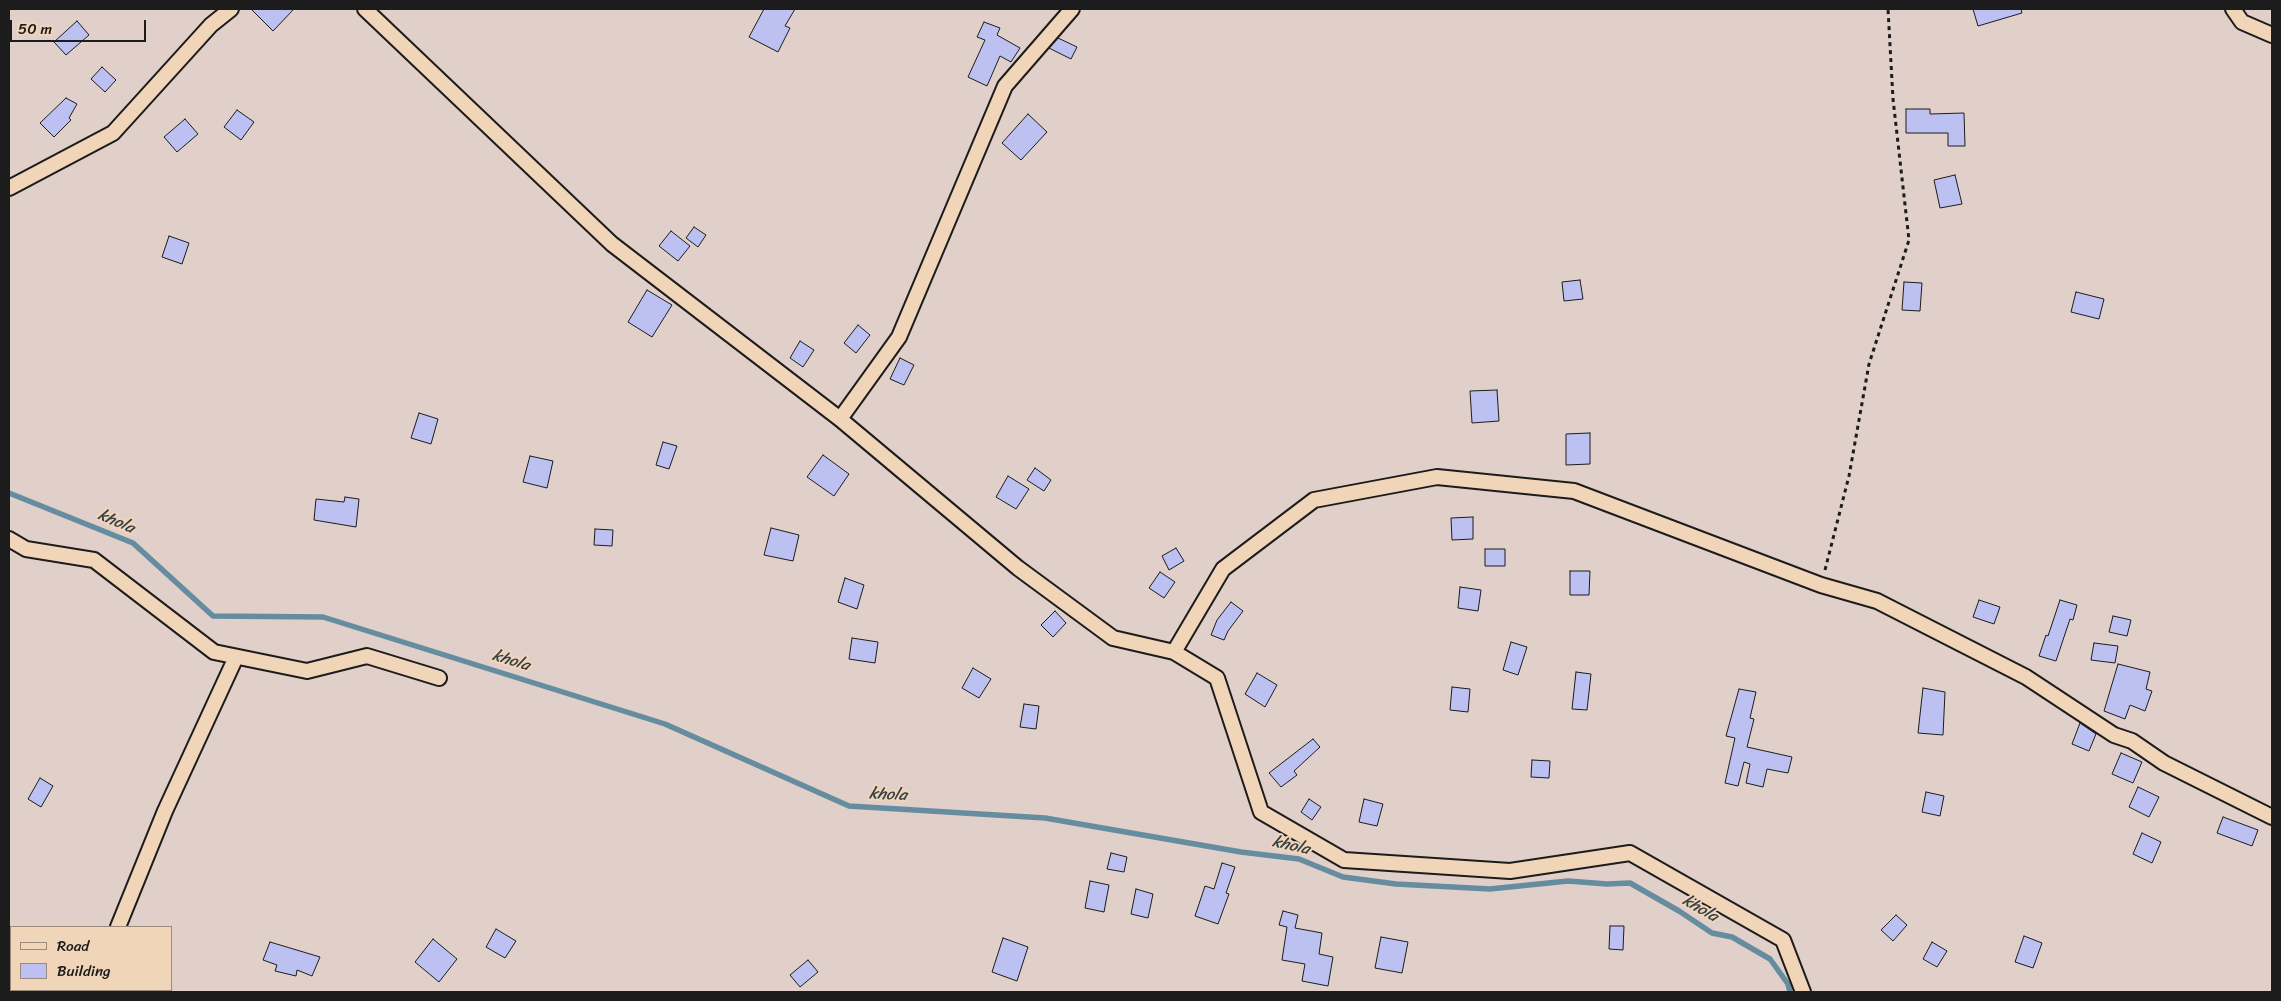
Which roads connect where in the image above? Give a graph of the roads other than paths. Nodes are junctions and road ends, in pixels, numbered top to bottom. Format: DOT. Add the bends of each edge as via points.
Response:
graph roads {
  1 [pos="231,9"];
  2 [pos="365,9"];
  3 [pos="1072,9"];
  4 [pos="2233,9"];
  5 [pos="2272,35"];
  6 [pos="9,188"];
  7 [pos="840,420"];
  8 [pos="9,539"];
  9 [pos="1174,652"];
  10 [pos="236,657"];
  11 [pos="439,678"];
  12 [pos="2272,818"];
  13 [pos="118,926"];
  14 [pos="1803,992"];
  1 -- 6 [label="street" via="211,25 114,133"];
  2 -- 7 [label="street" via="612,244"];
  3 -- 7 [label="street" via="1004,86 900,338"];
  4 -- 5 [label="street" via="2242,22"];
  7 -- 9 [label="street" via="1018,568 1113,638"];
  8 -- 10 [label="street" via="26,549 94,560 214,652"];
  9 -- 12 [label="street" via="1223,569 1314,500 1437,477 1574,491 1821,585 1877,601 2026,676 2114,735"];
  9 -- 14 [label="street" via="1217,678 1261,812 1344,860 1510,871 1630,854 1782,940"];
  10 -- 11 [label="street" via="308,671 367,656"];
  10 -- 13 [label="street" via="165,811"];
}
